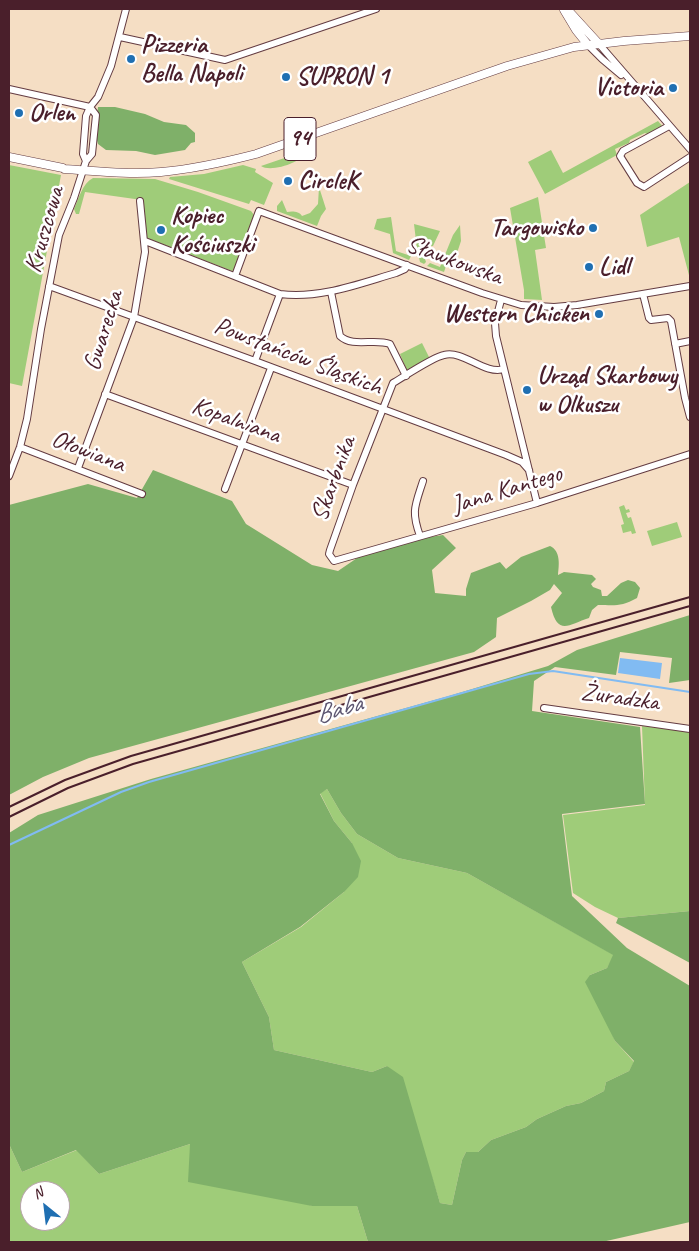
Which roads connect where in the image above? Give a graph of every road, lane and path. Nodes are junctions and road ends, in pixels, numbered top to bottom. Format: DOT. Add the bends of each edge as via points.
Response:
graph roads {
  1 [pos="126,9"];
  2 [pos="376,9"];
  3 [pos="565,9"];
  4 [pos="591,35"];
  5 [pos="690,36"];
  6 [pos="120,37"];
  7 [pos="581,37"];
  8 [pos="599,44"];
  9 [pos="588,45"];
  10 [pos="632,84"];
  11 [pos="9,89"];
  12 [pos="90,107"];
  13 [pos="669,126"];
  14 [pos="690,149"];
  15 [pos="9,157"];
  16 [pos="690,157"];
  17 [pos="86,161"];
  18 [pos="84,170"];
  19 [pos="140,201"];
  20 [pos="145,241"];
  21 [pos="407,265"];
  22 [pos="235,276"];
  23 [pos="50,286"];
  24 [pos="690,286"];
  25 [pos="331,292"];
  26 [pos="280,294"];
  27 [pos="643,294"];
  28 [pos="501,300"];
  29 [pos="134,317"];
  30 [pos="690,341"];
  31 [pos="675,344"];
  32 [pos="255,361"];
  33 [pos="271,368"];
  34 [pos="504,369"];
  35 [pos="406,376"];
  36 [pos="105,394"];
  37 [pos="381,410"];
  38 [pos="690,417"];
  39 [pos="241,444"];
  40 [pos="20,447"];
  41 [pos="690,454"];
  42 [pos="78,468"];
  43 [pos="529,470"];
  44 [pos="9,476"];
  45 [pos="423,482"];
  46 [pos="353,485"];
  47 [pos="225,489"];
  48 [pos="142,494"];
  49 [pos="536,503"];
  50 [pos="420,536"];
  51 [pos="334,561"];
  52 [pos="544,708"];
  53 [pos="690,728"];
  1 -- 6 [label="street"];
  2 -- 6 [label="street" via="225,60"];
  3 -- 4 [label="main road"];
  3 -- 7 [label="main road"];
  4 -- 7 [label="main road"];
  4 -- 8 [label="main road"];
  5 -- 8 [label="main road, 94"];
  6 -- 12 [label="street" via="98,97"];
  7 -- 9 [label="main road"];
  8 -- 9 [label="main road, 94"];
  8 -- 10 [label="street"];
  9 -- 10 [label="street"];
  9 -- 18 [label="main road, 94" via="508,66 224,163 161,172"];
  10 -- 13 [label="street"];
  11 -- 12 [label="street"];
  12 -- 17 [label="street" via="86,116 83,154"];
  12 -- 17 [label="street" via="96,115 96,124 92,154"];
  13 -- 14 [label="street"];
  13 -- 16 [label="street" via="620,156 637,183 644,187"];
  15 -- 18 [label="main road, 94"];
  17 -- 18 [label="street, Kruszcowa"];
  18 -- 23 [label="street, Kruszcowa" via="61,229"];
  19 -- 20 [label="street, Gwarecka"];
  20 -- 22 [label="street"];
  20 -- 29 [label="street, Gwarecka"];
  21 -- 22 [label="street, Sławkowska" via="259,211"];
  21 -- 25 [label="street" via="396,273"];
  21 -- 28 [label="street, Sławkowska"];
  22 -- 26 [label="street"];
  23 -- 29 [label="street, Powstańców Śląskich"];
  23 -- 40 [label="street, Kruszcowa"];
  24 -- 27 [label="street, Sławkowska"];
  25 -- 26 [label="street"];
  25 -- 35 [label="street" via="340,336 350,342 390,344"];
  26 -- 32 [label="street"];
  27 -- 28 [label="street, Sławkowska" via="554,307"];
  27 -- 31 [label="street" via="651,320 668,318 671,321"];
  28 -- 34 [label="street" via="495,330"];
  29 -- 32 [label="street, Powstańców Śląskich"];
  29 -- 36 [label="street, Gwarecka"];
  30 -- 31 [label="street"];
  31 -- 38 [label="street"];
  32 -- 33 [label="street, Powstańców Śląskich"];
  33 -- 37 [label="street, Powstańców Śląskich"];
  33 -- 39 [label="street"];
  34 -- 35 [label="street, Skarbnika" via="494,371 446,354"];
  34 -- 43 [label="street"];
  35 -- 37 [label="street, Skarbnika" via="392,383"];
  36 -- 39 [label="street, Kopalniana"];
  36 -- 42 [label="street, Gwarecka"];
  37 -- 43 [label="street, Powstańców Śląskich" via="516,459"];
  37 -- 46 [label="street, Skarbnika"];
  39 -- 46 [label="street, Kopalniana"];
  39 -- 47 [label="street"];
  40 -- 42 [label="street, Ołowiana"];
  40 -- 44 [label="street, Kruszcowa"];
  41 -- 49 [label="street, Jana Kantego"];
  42 -- 48 [label="street, Ołowiana"];
  43 -- 49 [label="street"];
  45 -- 50 [label="street" via="414,515"];
  46 -- 51 [label="street, Skarbnika" via="330,550"];
  49 -- 50 [label="street, Jana Kantego"];
  50 -- 51 [label="street, Jana Kantego"];
  52 -- 53 [label="street, Żuradzka"];
}
